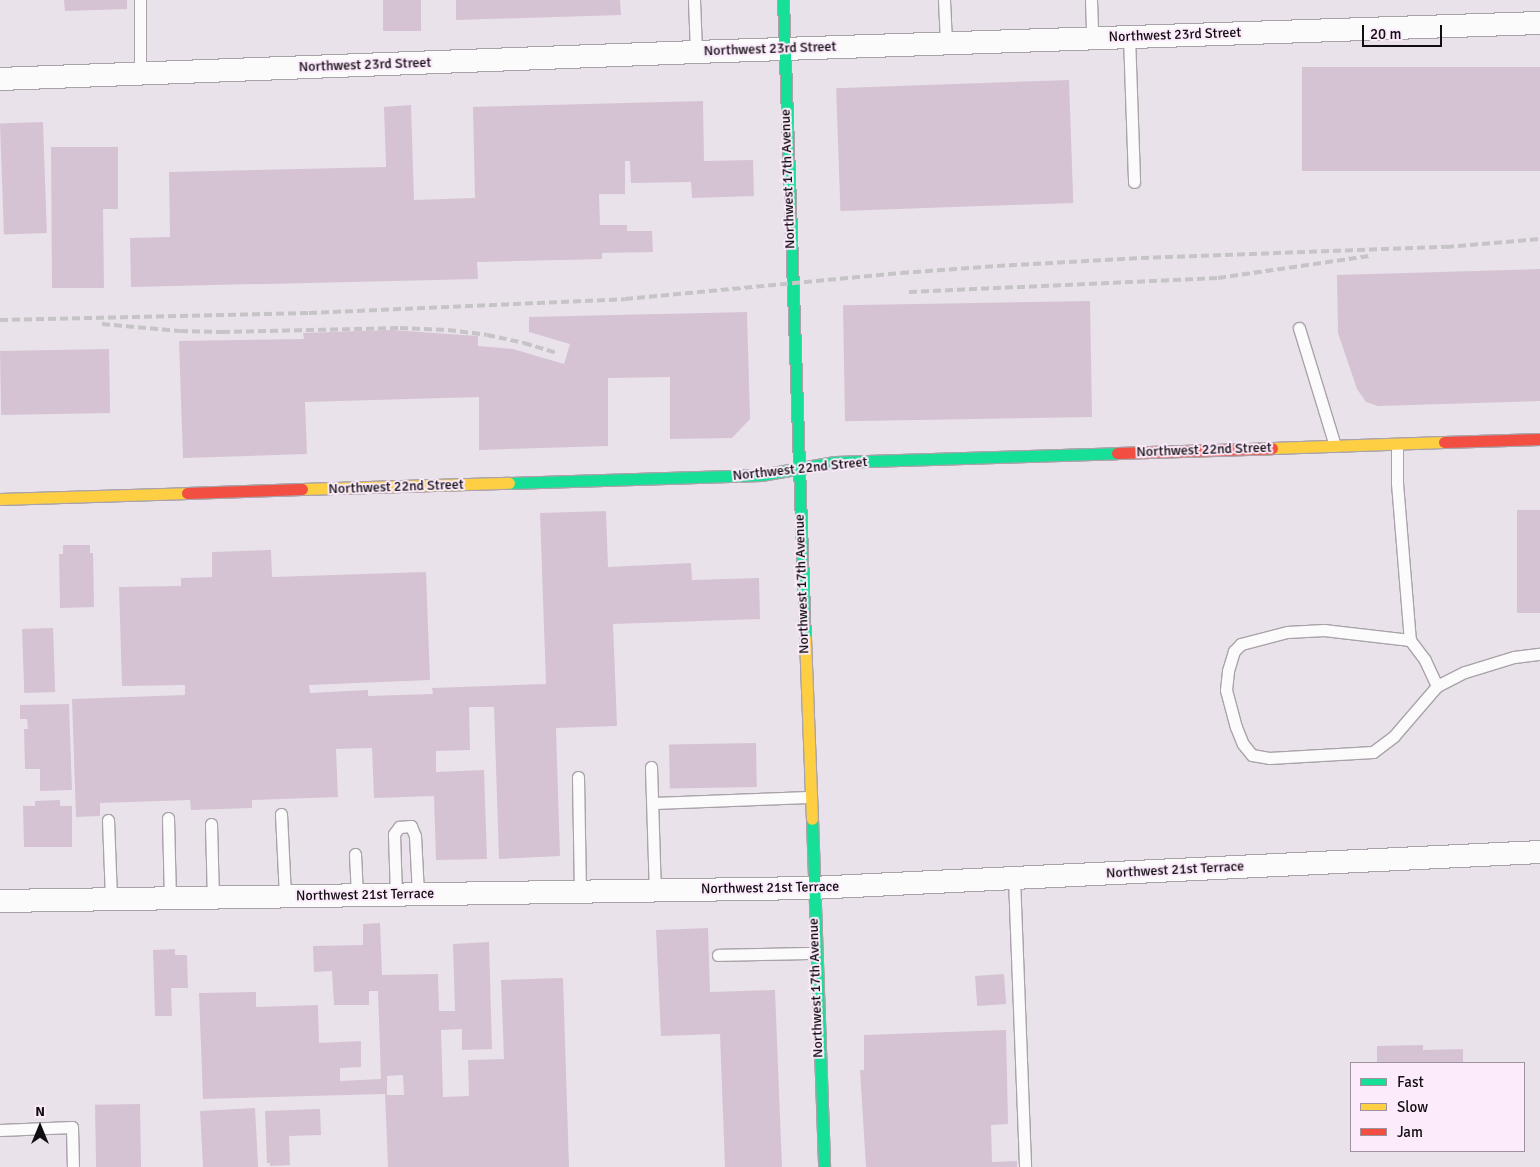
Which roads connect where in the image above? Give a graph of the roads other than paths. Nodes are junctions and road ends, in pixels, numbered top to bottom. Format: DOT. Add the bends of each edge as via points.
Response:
graph roads {
  1 [pos="140,0"];
  2 [pos="694,0"];
  3 [pos="783,0"];
  4 [pos="944,0"];
  5 [pos="1091,0"];
  6 [pos="1540,23"];
  7 [pos="1129,36"];
  8 [pos="1092,38"];
  9 [pos="946,43"];
  10 [pos="784,50"];
  11 [pos="696,52"];
  12 [pos="140,73"];
  13 [pos="0,79"];
  14 [pos="1134,182"];
  15 [pos="1299,328"];
  16 [pos="1540,439"];
  17 [pos="1397,444"];
  18 [pos="1335,446"];
  19 [pos="798,469"];
  20 [pos="0,499"];
  21 [pos="1410,640"];
  22 [pos="1540,654"];
  23 [pos="1437,686"];
  24 [pos="651,767"];
  25 [pos="578,778"];
  26 [pos="810,797"];
  27 [pos="653,803"];
  28 [pos="281,814"];
  29 [pos="168,818"];
  30 [pos="108,820"];
  31 [pos="211,824"];
  32 [pos="1540,852"];
  33 [pos="355,854"];
  34 [pos="1014,878"];
  35 [pos="812,888"];
  36 [pos="655,891"];
  37 [pos="580,892"];
  38 [pos="407,894"];
  39 [pos="357,895"];
  40 [pos="285,896"];
  41 [pos="170,898"];
  42 [pos="213,898"];
  43 [pos="111,899"];
  44 [pos="0,901"];
  45 [pos="815,953"];
  46 [pos="718,955"];
  47 [pos="0,1130"];
  48 [pos="73,1167"];
  49 [pos="824,1167"];
  50 [pos="1025,1167"];
  1 -- 12 [label="lane"];
  2 -- 11 [label="lane"];
  3 -- 10 [label="street, Northwest 17th Avenue"];
  4 -- 9 [label="lane"];
  5 -- 8 [label="lane"];
  6 -- 7 [label="street, Northwest 23rd Street"];
  7 -- 8 [label="street, Northwest 23rd Street"];
  7 -- 14 [label="lane"];
  8 -- 9 [label="street, Northwest 23rd Street"];
  9 -- 10 [label="street, Northwest 23rd Street"];
  10 -- 11 [label="street, Northwest 23rd Street"];
  10 -- 19 [label="street, Northwest 17th Avenue"];
  11 -- 12 [label="street, Northwest 23rd Street"];
  12 -- 13 [label="street, Northwest 23rd Street"];
  15 -- 18 [label="lane"];
  16 -- 17 [label="street, Northwest 22nd Street"];
  17 -- 18 [label="street, Northwest 22nd Street"];
  17 -- 21 [label="lane" via="1397,483"];
  18 -- 19 [label="street, Northwest 22nd Street" via="835,462"];
  19 -- 20 [label="street, Northwest 22nd Street" via="751,476"];
  19 -- 26 [label="street, Northwest 17th Avenue"];
  21 -- 23 [label="lane" via="1425,660"];
  21 -- 23 [label="lane" via="1324,630 1287,632 1241,644 1234,651 1226,690 1243,744 1252,755 1269,758 1373,752 1394,736"];
  22 -- 23 [label="lane" via="1465,672"];
  24 -- 27 [label="lane"];
  25 -- 37 [label="lane"];
  26 -- 27 [label="lane"];
  26 -- 35 [label="street, Northwest 17th Avenue"];
  27 -- 36 [label="lane"];
  28 -- 40 [label="lane"];
  29 -- 41 [label="lane"];
  30 -- 43 [label="lane"];
  31 -- 42 [label="lane"];
  32 -- 34 [label="street, Northwest 21st Terrace"];
  33 -- 39 [label="lane"];
  34 -- 35 [label="street, Northwest 21st Terrace"];
  34 -- 50 [label="lane"];
  35 -- 36 [label="street, Northwest 21st Terrace"];
  35 -- 45 [label="street, Northwest 17th Avenue"];
  36 -- 37 [label="street, Northwest 21st Terrace"];
  37 -- 38 [label="street, Northwest 21st Terrace"];
  38 -- 38 [label="lane" via="394,834 398,827 411,826 415,836"];
  38 -- 39 [label="street, Northwest 21st Terrace"];
  39 -- 40 [label="street, Northwest 21st Terrace"];
  40 -- 42 [label="street, Northwest 21st Terrace"];
  41 -- 42 [label="street, Northwest 21st Terrace"];
  41 -- 43 [label="street, Northwest 21st Terrace"];
  43 -- 44 [label="street, Northwest 21st Terrace"];
  45 -- 46 [label="lane"];
  45 -- 49 [label="street, Northwest 17th Avenue"];
  47 -- 48 [label="lane" via="72,1127"];
}
